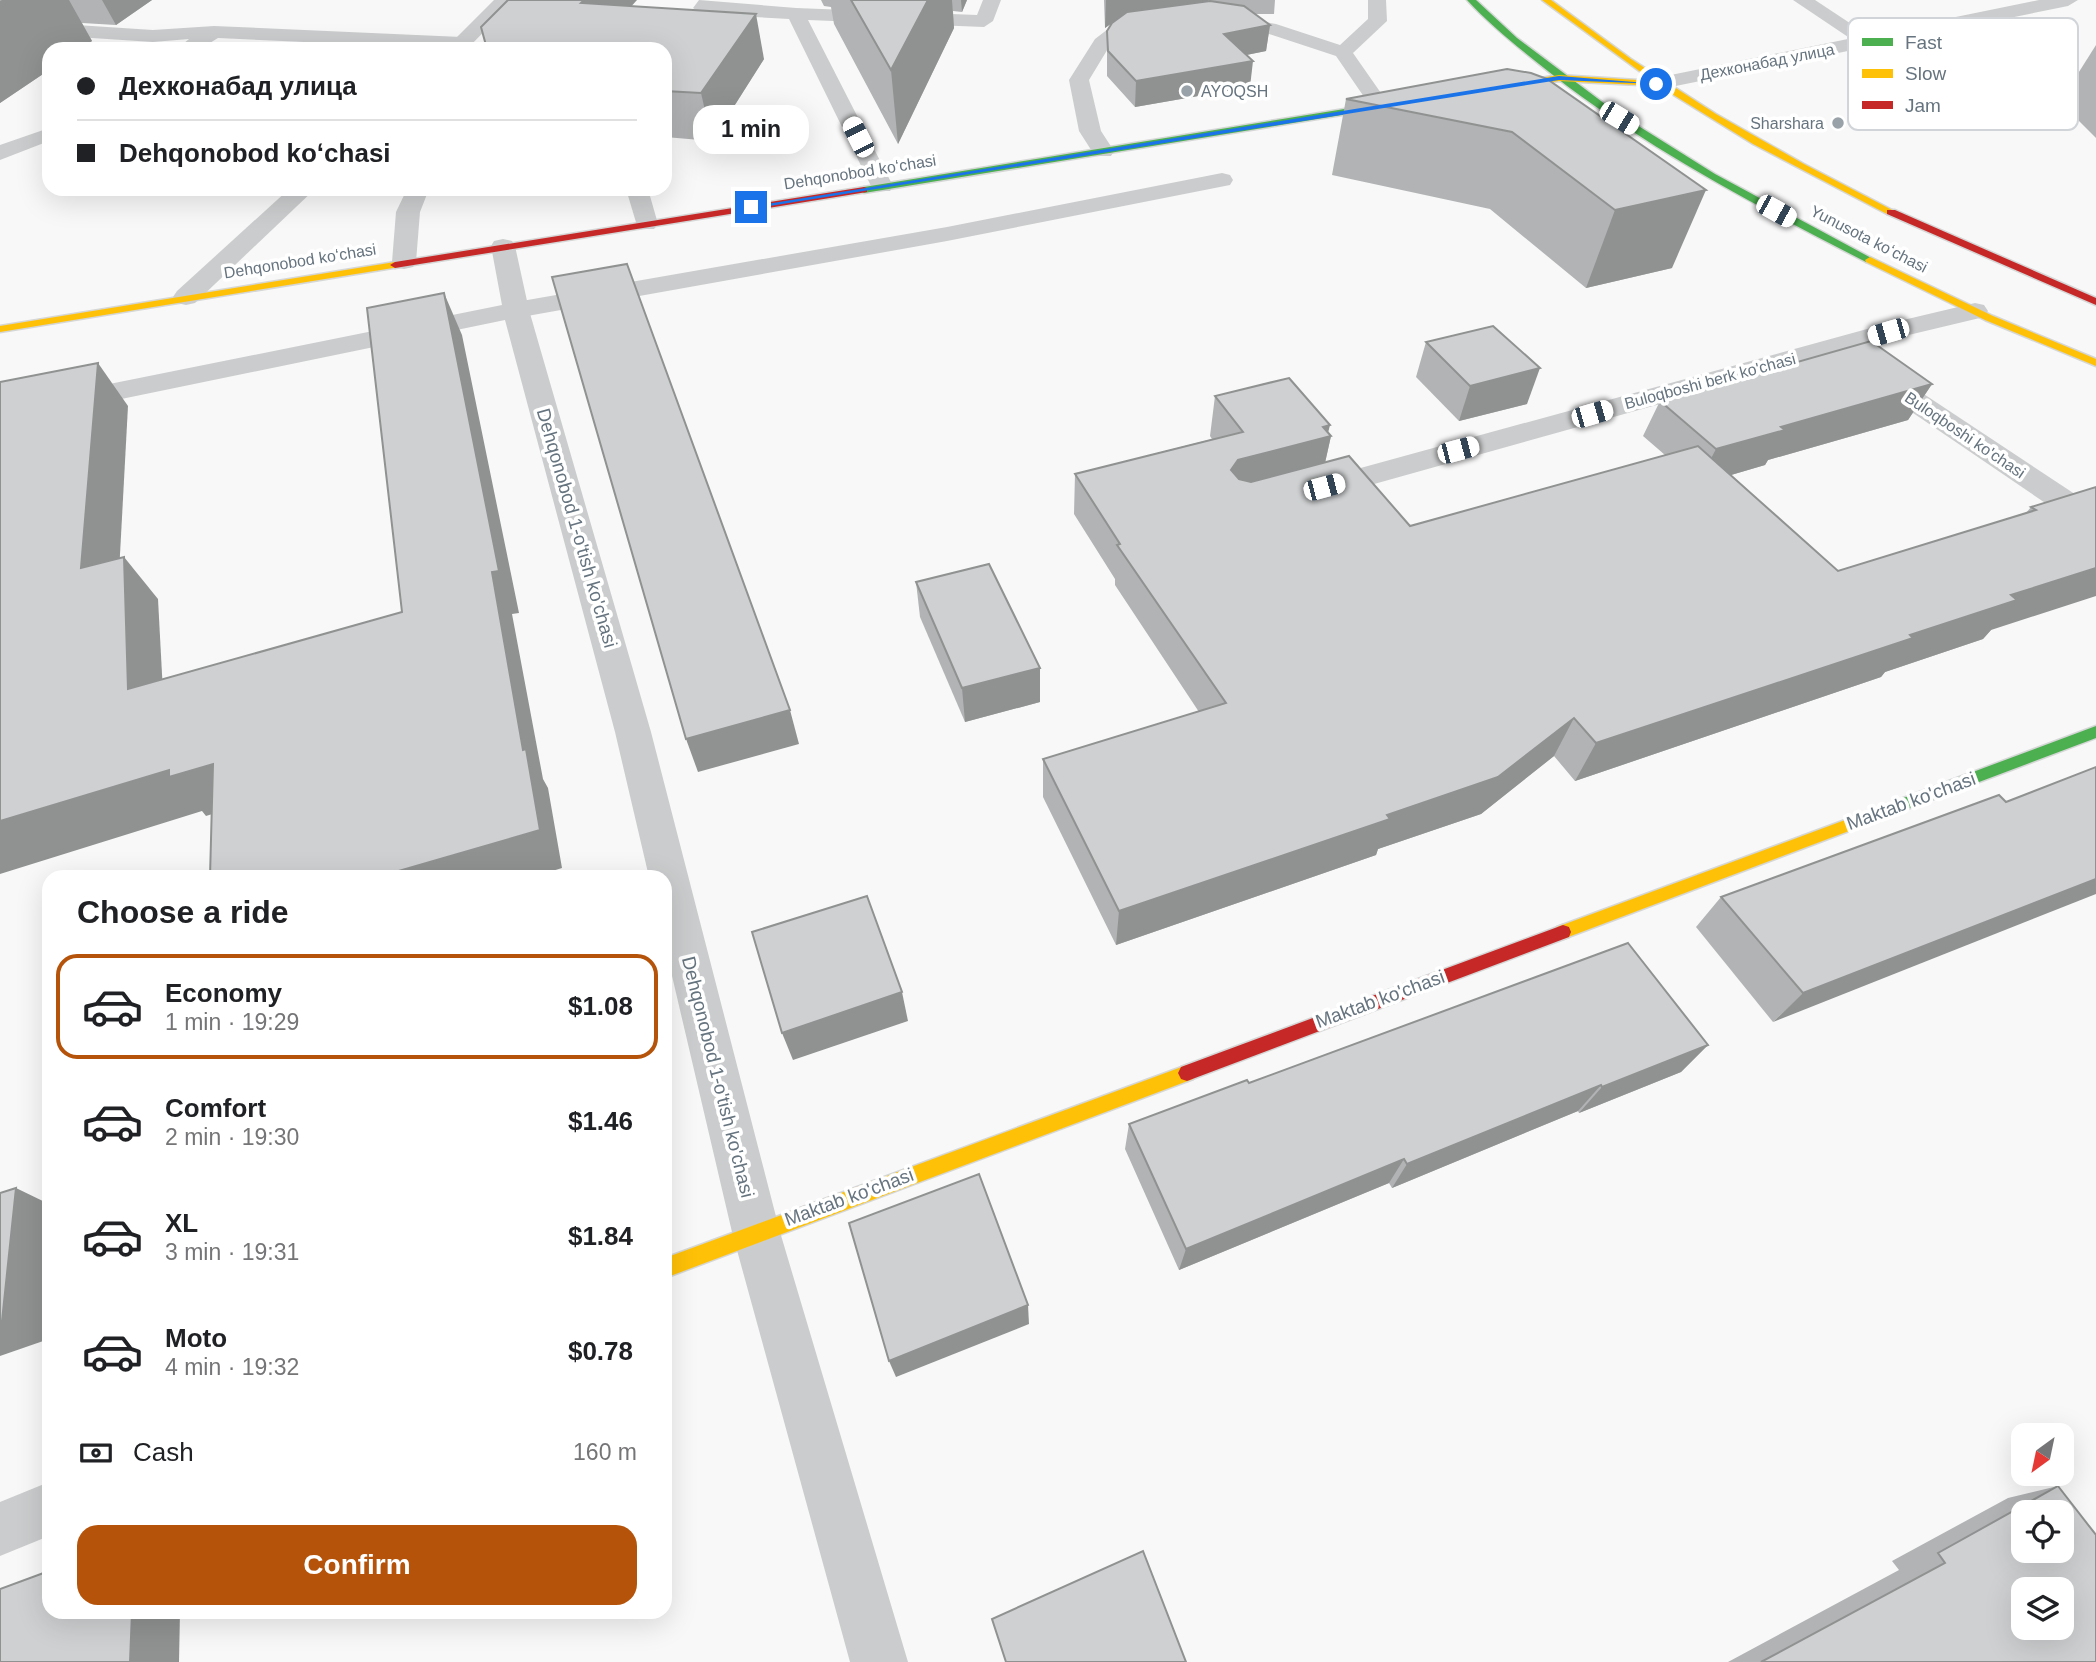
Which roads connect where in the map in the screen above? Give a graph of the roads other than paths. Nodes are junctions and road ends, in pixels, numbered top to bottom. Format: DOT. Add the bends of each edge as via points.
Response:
graph roads {
  1 [pos="505,0"];
  2 [pos="708,0"];
  3 [pos="992,0"];
  4 [pos="1377,0"];
  5 [pos="1471,0"];
  6 [pos="1546,0"];
  7 [pos="1802,0"];
  8 [pos="2068,0"];
  9 [pos="796,14"];
  10 [pos="1980,18"];
  11 [pos="1195,19"];
  12 [pos="1171,23"];
  13 [pos="0,26"];
  14 [pos="1848,29"];
  15 [pos="214,32"];
  16 [pos="198,42"];
  17 [pos="388,42"];
  18 [pos="462,42"];
  19 [pos="1848,45"];
  20 [pos="1343,52"];
  21 [pos="1595,57"];
  22 [pos="1559,78"];
  23 [pos="1656,84"];
  24 [pos="1488,89"];
  25 [pos="1407,102"];
  26 [pos="1380,106"];
  27 [pos="42,137"];
  28 [pos="1103,150"];
  29 [pos="0,153"];
  30 [pos="1222,180"];
  31 [pos="882,186"];
  32 [pos="295,196"];
  33 [pos="415,196"];
  34 [pos="639,196"];
  35 [pos="646,224"];
  36 [pos="503,246"];
  37 [pos="404,262"];
  38 [pos="186,297"];
  39 [pos="2096,302"];
  40 [pos="516,310"];
  41 [pos="1975,311"];
  42 [pos="0,329"];
  43 [pos="1833,347"];
  44 [pos="2096,363"];
  45 [pos="0,415"];
  46 [pos="1297,495"];
  47 [pos="2096,523"];
  48 [pos="2096,732"];
  49 [pos="668,870"];
  50 [pos="672,886"];
  51 [pos="757,1232"];
  52 [pos="672,1265"];
  53 [pos="42,1513"];
  54 [pos="0,1529"];
  55 [pos="879,1662"];
  1 -- 18 [label="street"];
  2 -- 9 [label="lane" via="702,8"];
  3 -- 9 [label="lane" via="984,21"];
  4 -- 20 [label="lane" via="1378,21"];
  5 -- 22 [label="main road, Yunusota koʻchasi"];
  6 -- 21 [label="main road, Yunusota koʻchasi"];
  7 -- 14 [label="lane"];
  8 -- 10 [label="street, Дехконабад улица"];
  9 -- 31 [label="lane"];
  11 -- 20 [label="lane" via="1269,28"];
  12 -- 28 [label="lane" via="1119,30 1102,44 1079,80 1090,131"];
  13 -- 15 [label="lane" via="153,36"];
  15 -- 16 [label="lane"];
  15 -- 17 [label="lane"];
  19 -- 23 [label="street, Дехконабад улица"];
  20 -- 26 [label="lane"];
  21 -- 22 [label="main road"];
  21 -- 23 [label="main road, Yunusota koʻchasi"];
  22 -- 23 [label="main road, Дехконабад улица"];
  22 -- 24 [label="main road"];
  22 -- 41 [label="main road, Yunusota koʻchasi" via="1742,192"];
  23 -- 39 [label="main road, Yunusota koʻchasi" via="1808,171"];
  25 -- 26 [label="main road, Dehqonobod koʻchasi"];
  26 -- 28 [label="main road, Dehqonobod koʻchasi"];
  27 -- 29 [label="lane"];
  28 -- 31 [label="main road, Dehqonobod koʻchasi"];
  30 -- 40 [label="lane"];
  31 -- 35 [label="main road, Dehqonobod koʻchasi"];
  32 -- 38 [label="street"];
  33 -- 37 [label="lane" via="408,212"];
  34 -- 35 [label="lane"];
  35 -- 36 [label="main road, Dehqonobod koʻchasi"];
  36 -- 37 [label="main road, Dehqonobod koʻchasi"];
  36 -- 40 [label="street, Dehqonobod 1-o'tish ko'chasi"];
  37 -- 38 [label="main road, Dehqonobod koʻchasi"];
  38 -- 42 [label="main road, Dehqonobod koʻchasi"];
  40 -- 45 [label="street"];
  40 -- 49 [label="street, Dehqonobod 1-o'tish ko'chasi"];
  41 -- 43 [label="street, Buloqboshi berk ko'chasi"];
  41 -- 44 [label="main road, Yunusota koʻchasi"];
  43 -- 46 [label="street, Buloqboshi berk ko'chasi"];
  43 -- 47 [label="street, Buloqboshi ko'chasi"];
  48 -- 51 [label="main road, Maktab ko'chasi"];
  50 -- 51 [label="street, Dehqonobod 1-o'tish ko'chasi"];
  51 -- 52 [label="main road, Maktab ko'chasi"];
  51 -- 55 [label="street, Dehqonobod 1-o'tish ko'chasi"];
  53 -- 54 [label="street"];
}
